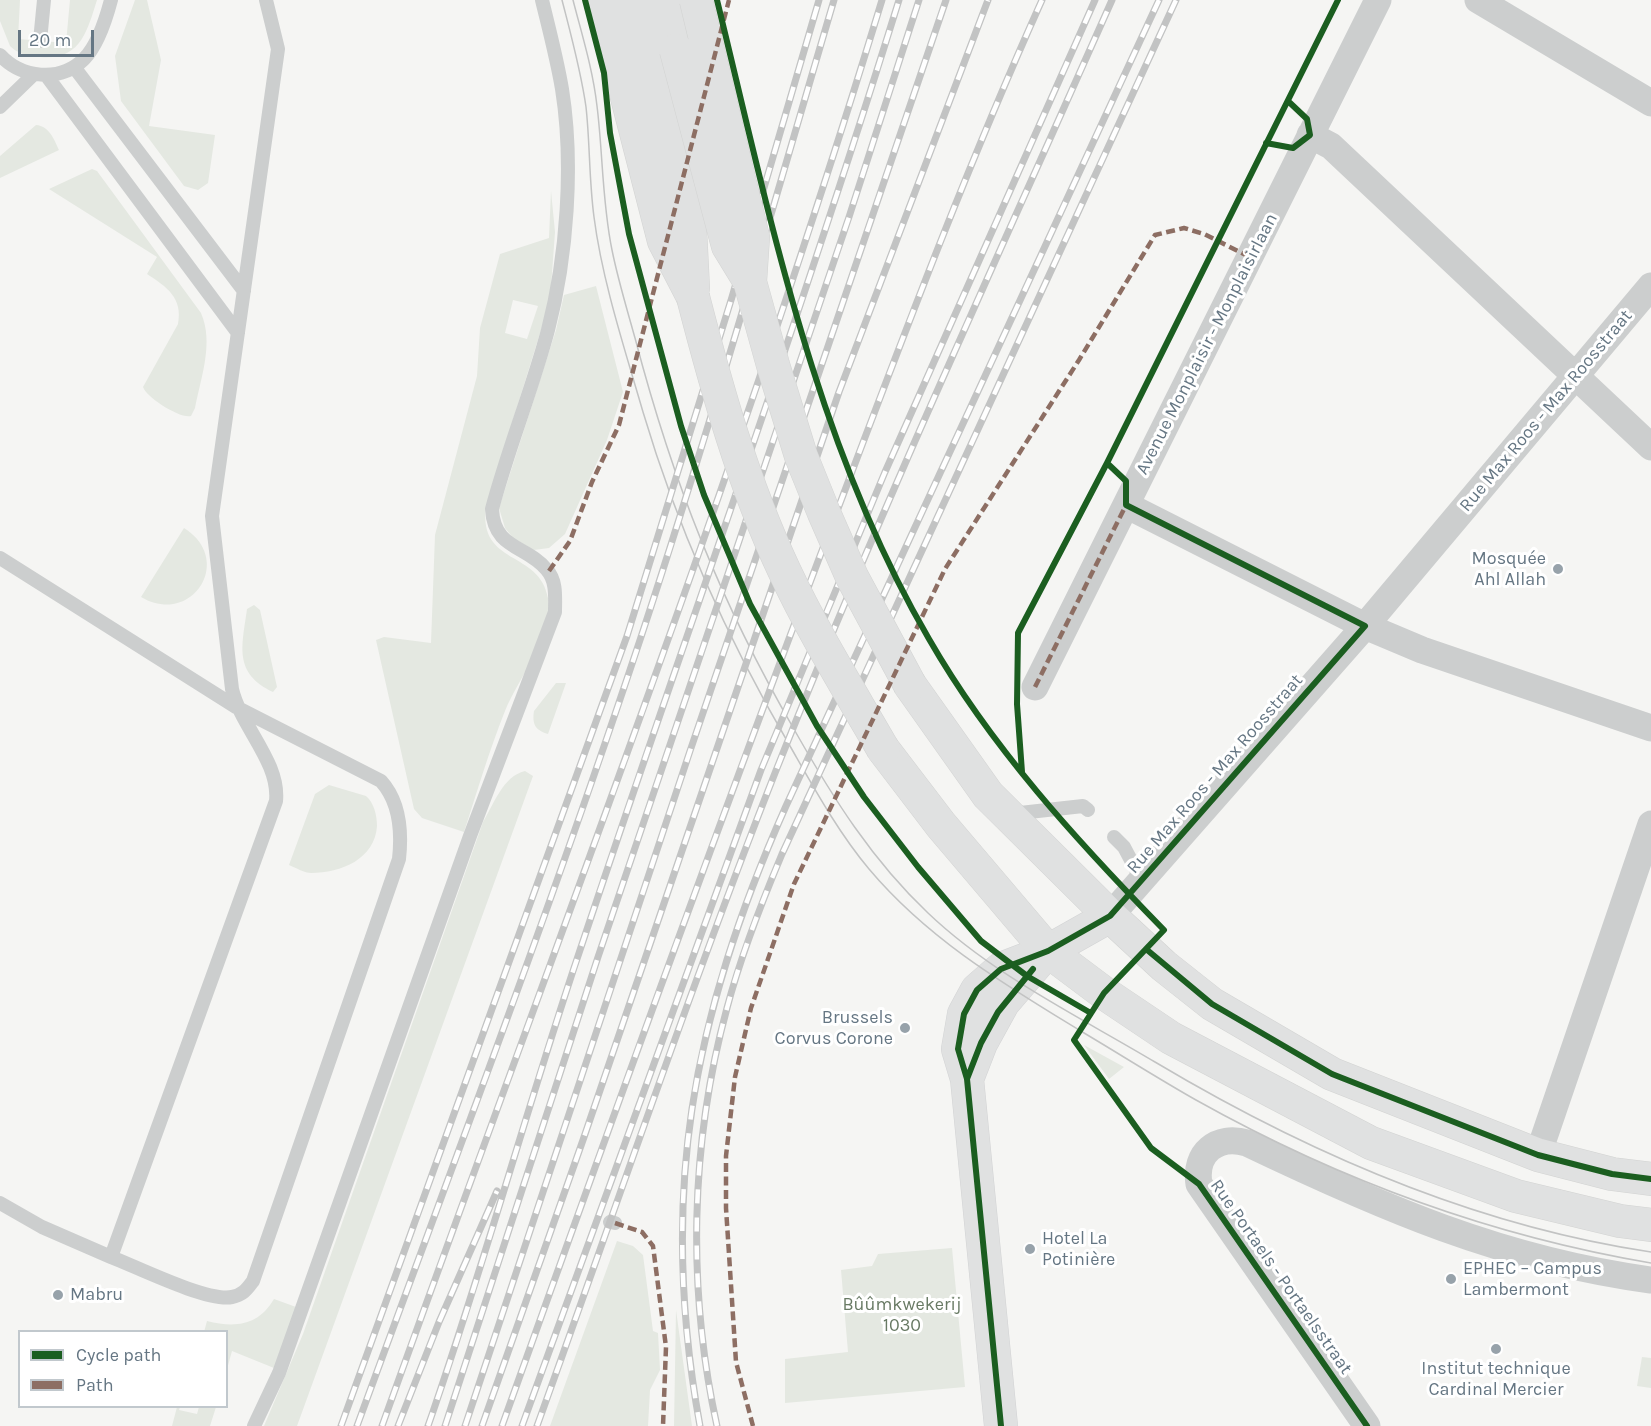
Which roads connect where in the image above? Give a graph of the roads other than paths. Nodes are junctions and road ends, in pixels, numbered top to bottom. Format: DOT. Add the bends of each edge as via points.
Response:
graph roads {
  1 [pos="44,0"];
  2 [pos="111,0"];
  3 [pos="266,0"];
  4 [pos="542,0"];
  5 [pos="602,0"];
  6 [pos="633,0"];
  7 [pos="664,0"];
  8 [pos="696,0"];
  9 [pos="1378,0"];
  10 [pos="1478,0"];
  11 [pos="40,41"];
  12 [pos="0,55"];
  13 [pos="74,66"];
  14 [pos="40,75"];
  15 [pos="1651,103"];
  16 [pos="0,107"];
  17 [pos="1310,135"];
  18 [pos="750,282"];
  19 [pos="1651,286"];
  20 [pos="244,291"];
  21 [pos="693,297"];
  22 [pos="238,333"];
  23 [pos="1576,375"];
  24 [pos="1651,447"];
  25 [pos="1126,505"];
  26 [pos="0,558"];
  27 [pos="1365,626"];
  28 [pos="1035,687"];
  29 [pos="236,706"];
  30 [pos="1651,728"];
  31 [pos="1088,810"];
  32 [pos="1006,814"];
  33 [pos="1651,824"];
  34 [pos="1114,837"];
  35 [pos="1142,880"];
  36 [pos="1110,916"];
  37 [pos="1048,951"];
  38 [pos="1538,1155"];
  39 [pos="1651,1179"];
  40 [pos="0,1203"];
  41 [pos="1651,1225"];
  42 [pos="111,1257"];
  43 [pos="1651,1280"];
  44 [pos="254,1426"];
  45 [pos="1001,1426"];
  46 [pos="1367,1426"];
  1 -- 11 [label="lane"];
  2 -- 13 [label="lane" via="91,49"];
  3 -- 20 [label="lane" via="278,49"];
  4 -- 44 [label="lane" via="565,114 562,252 548,330 492,509 492,520 504,539 549,571 554,583 555,612 470,836 279,1373"];
  5 -- 21 [label="main road" via="664,241"];
  6 -- 21 [label="main road" via="690,228"];
  7 -- 18 [label="main road, bridge" via="728,246"];
  8 -- 18 [label="main road, bridge" via="753,237"];
  9 -- 17 [label="street, Avenue Monplaisir - Monplaisirlaan"];
  10 -- 15 [label="street"];
  12 -- 14 [label="lane" via="14,68"];
  13 -- 14 [label="lane"];
  13 -- 20 [label="lane"];
  14 -- 16 [label="lane"];
  14 -- 22 [label="lane"];
  17 -- 23 [label="street" via="1331,146"];
  17 -- 25 [label="street, Avenue Monplaisir - Monplaisirlaan"];
  18 -- 32 [label="main road, bridge" via="801,456 852,577 910,685 951,746"];
  19 -- 23 [label="street, Rue Max Roos - Max Roosstraat"];
  20 -- 22 [label="lane"];
  21 -- 37 [label="main road, bridge" via="724,411 752,492 783,569 816,634 883,749 941,825"];
  22 -- 29 [label="lane" via="212,516"];
  23 -- 24 [label="street"];
  23 -- 27 [label="street, Rue Max Roos - Max Roosstraat"];
  25 -- 27 [label="street"];
  25 -- 28 [label="street, Avenue Monplaisir - Monplaisirlaan"];
  26 -- 29 [label="lane"];
  27 -- 30 [label="street" via="1422,650"];
  27 -- 35 [label="street, Rue Max Roos - Max Roosstraat"];
  29 -- 42 [label="lane" via="272,772 277,785 276,801"];
  29 -- 42 [label="lane" via="381,781 391,791 400,821 399,859 254,1281 244,1293 212,1297"];
  31 -- 32 [label="lane" via="1083,806"];
  32 -- 36 [label="main road"];
  33 -- 38 [label="street"];
  34 -- 35 [label="lane"];
  35 -- 36 [label="street, Rue Max Roos - Max Roosstraat"];
  36 -- 37 [label="main road, Rue Max Roos - Max Roosstraat"];
  36 -- 38 [label="main road" via="1212,1004 1332,1074"];
  37 -- 41 [label="main road" via="1171,1038 1371,1143 1516,1196"];
  37 -- 45 [label="main road, Rue Max Roos - Max Roosstraat" via="1001,969 977,990 964,1014 958,1049 967,1079"];
  38 -- 39 [label="main road" via="1612,1174"];
  40 -- 42 [label="lane" via="42,1227"];
  43 -- 46 [label="street, Rue Portaels - Portaelsstraat" via="1565,1266 1469,1238 1346,1190 1239,1140 1224,1140 1211,1146 1199,1164 1199,1184"];
}
